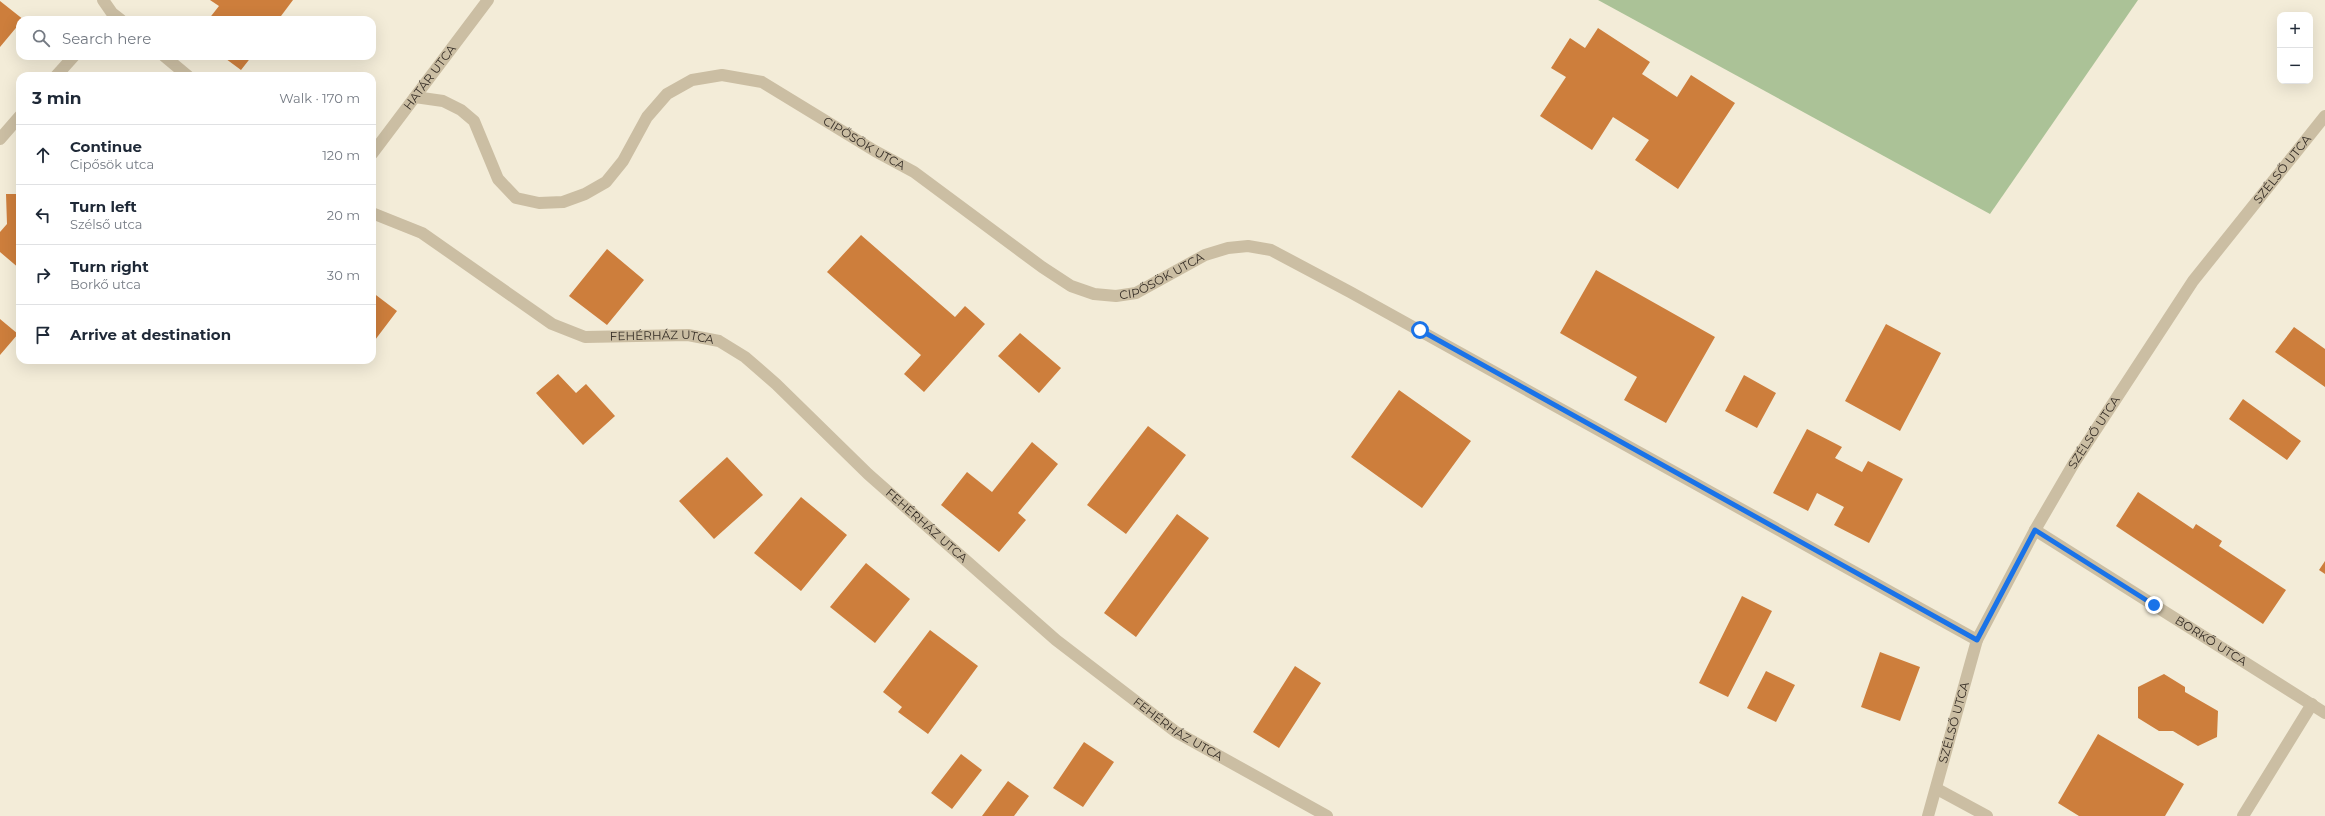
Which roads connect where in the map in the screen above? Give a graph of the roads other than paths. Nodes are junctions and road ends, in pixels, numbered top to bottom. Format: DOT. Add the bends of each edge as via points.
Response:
graph roads {
  1 [pos="103,0"];
  2 [pos="488,0"];
  3 [pos="112,16"];
  4 [pos="70,60"];
  5 [pos="169,60"];
  6 [pos="60,72"];
  7 [pos="183,72"];
  8 [pos="415,97"];
  9 [pos="2325,116"];
  10 [pos="16,121"];
  11 [pos="0,139"];
  12 [pos="376,149"];
  13 [pos="376,215"];
  14 [pos="2035,530"];
  15 [pos="1977,640"];
  16 [pos="2312,704"];
  17 [pos="2325,713"];
  18 [pos="1937,790"];
  19 [pos="1327,816"];
  20 [pos="1928,816"];
  21 [pos="1987,816"];
  22 [pos="2243,816"];
  1 -- 3 [label="street"];
  2 -- 8 [label="street, HATÁR UTCA"];
  4 -- 6 [label="street"];
  5 -- 7 [label="street"];
  8 -- 12 [label="street, HATÁR UTCA"];
  8 -- 15 [label="street, CIPŐSÖK UTCA" via="443,101 461,110 474,121 498,179 516,198 539,203 563,202 585,194 606,182 623,161 647,118 667,94 692,80 722,75 762,82 868,148 914,172 1042,267 1071,286 1094,294 1116,296 1136,293 1206,255 1228,248 1248,246 1270,250"];
  9 -- 14 [label="street, SZÉLSŐ UTCA" via="2193,281 2074,463"];
  10 -- 11 [label="street"];
  13 -- 19 [label="street, FEHÉRHÁZ UTCA" via="422,233 552,324 585,337 688,335 719,342 744,357 776,384 868,474 1056,640 1176,732"];
  14 -- 15 [label="street, SZÉLSŐ UTCA"];
  14 -- 16 [label="street, BORKŐ UTCA"];
  15 -- 18 [label="street, SZÉLSŐ UTCA"];
  16 -- 17 [label="street, BORKŐ UTCA"];
  16 -- 22 [label="street"];
  18 -- 20 [label="street, SZÉLSŐ UTCA"];
  18 -- 21 [label="street"];
}
